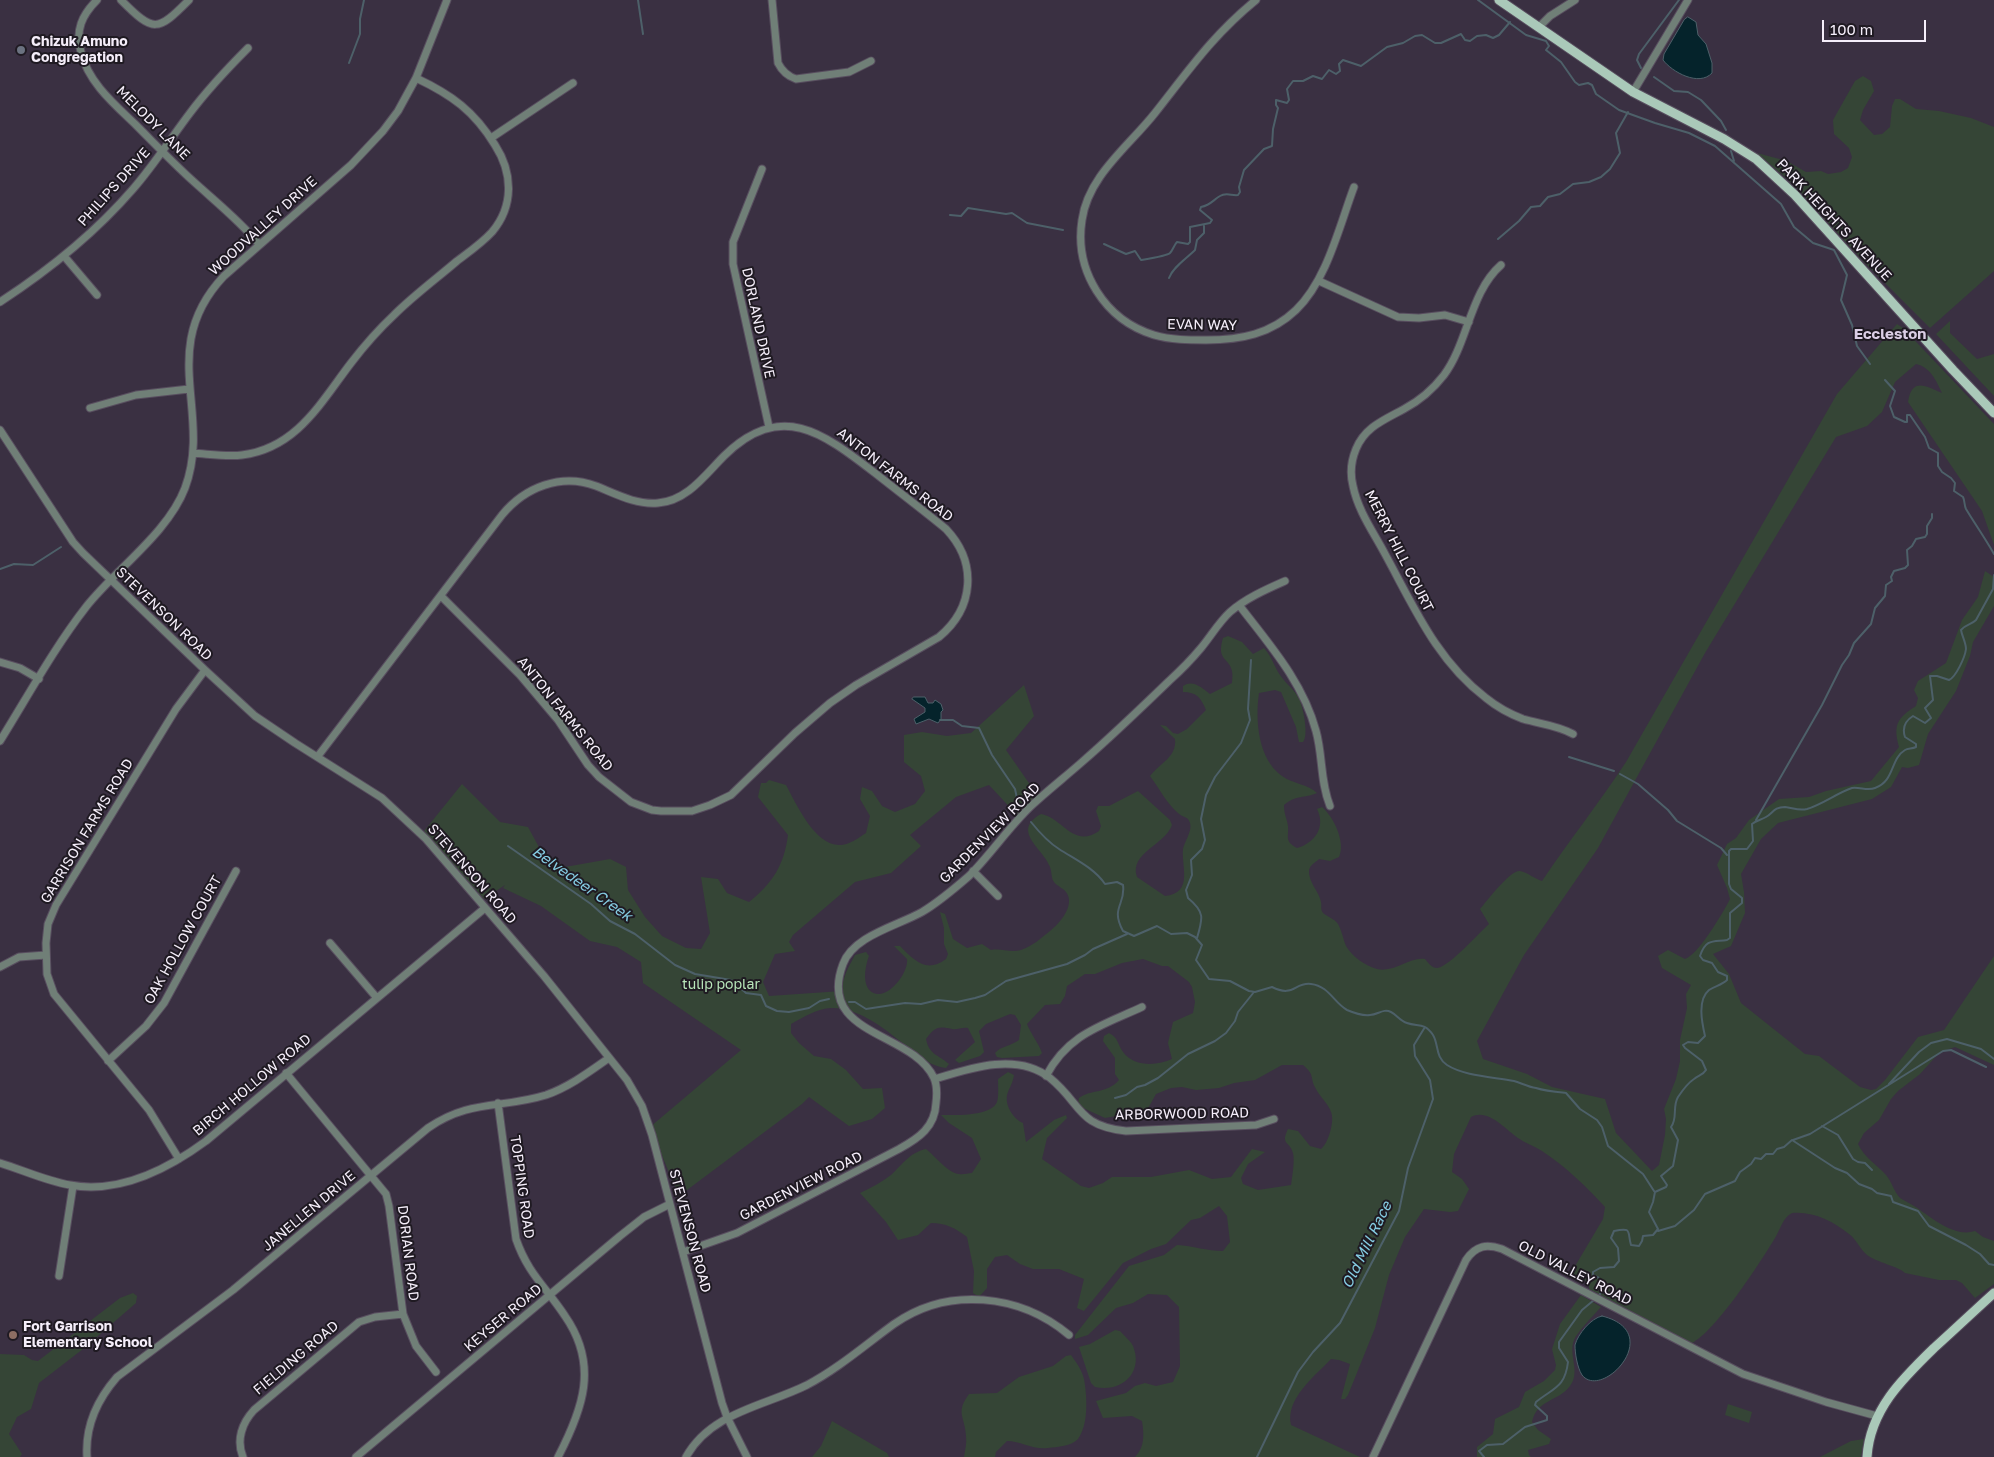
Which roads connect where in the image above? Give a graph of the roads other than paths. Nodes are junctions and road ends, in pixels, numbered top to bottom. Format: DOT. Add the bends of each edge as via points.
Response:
graph roads {
  1 [pos="97,0"];
  2 [pos="121,0"];
  3 [pos="189,0"];
  4 [pos="448,0"];
  5 [pos="772,0"];
  6 [pos="1256,0"];
  7 [pos="1499,0"];
  8 [pos="1575,0"];
  9 [pos="1688,0"];
  10 [pos="1539,27"];
  11 [pos="248,48"];
  12 [pos="871,61"];
  13 [pos="416,78"];
  14 [pos="573,83"];
  15 [pos="1633,92"];
  16 [pos="491,138"];
  17 [pos="163,152"];
  18 [pos="762,169"];
  19 [pos="1354,187"];
  20 [pos="259,244"];
  21 [pos="64,256"];
  22 [pos="1501,265"];
  23 [pos="1319,281"];
  24 [pos="98,295"];
  25 [pos="0,302"];
  26 [pos="1469,322"];
  27 [pos="189,389"];
  28 [pos="90,408"];
  29 [pos="1994,412"];
  30 [pos="769,427"];
  31 [pos="0,430"];
  32 [pos="193,453"];
  33 [pos="111,580"];
  34 [pos="1286,580"];
  35 [pos="441,596"];
  36 [pos="1239,605"];
  37 [pos="0,662"];
  38 [pos="204,670"];
  39 [pos="39,679"];
  40 [pos="1573,734"];
  41 [pos="0,741"];
  42 [pos="318,756"];
  43 [pos="1330,806"];
  44 [pos="974,871"];
  45 [pos="236,872"];
  46 [pos="998,896"];
  47 [pos="485,908"];
  48 [pos="330,943"];
  49 [pos="46,956"];
  50 [pos="0,967"];
  51 [pos="377,998"];
  52 [pos="1142,1007"];
  53 [pos="609,1058"];
  54 [pos="108,1060"];
  55 [pos="286,1073"];
  56 [pos="1046,1076"];
  57 [pos="935,1079"];
  58 [pos="498,1103"];
  59 [pos="1274,1119"];
  60 [pos="179,1159"];
  61 [pos="0,1163"];
  62 [pos="372,1175"];
  63 [pos="73,1186"];
  64 [pos="670,1204"];
  65 [pos="683,1252"];
  66 [pos="59,1276"];
  67 [pos="1994,1293"];
  68 [pos="549,1296"];
  69 [pos="403,1314"];
  70 [pos="1069,1335"];
  71 [pos="436,1372"];
  72 [pos="1878,1416"];
  73 [pos="727,1418"];
  74 [pos="87,1457"];
  75 [pos="243,1457"];
  76 [pos="356,1457"];
  77 [pos="558,1457"];
  78 [pos="686,1457"];
  79 [pos="748,1457"];
  80 [pos="1373,1457"];
  81 [pos="1867,1457"];
  1 -- 17 [label="street, MELODY LANE" via="81,22 80,44 84,62 108,98"];
  2 -- 3 [label="street" via="139,18 159,24 169,20"];
  4 -- 13 [label="street, WOODVALLEY DRIVE"];
  5 -- 12 [label="street" via="778,63 791,78 849,72"];
  6 -- 23 [label="street, EVAN WAY" via="1208,45 1097,181 1082,219 1083,256 1093,286 1117,315 1138,329 1169,338 1230,340 1262,333 1292,314"];
  7 -- 10 [label="main road, PARK HEIGHTS AVENUE"];
  8 -- 10 [label="street"];
  9 -- 15 [label="street"];
  10 -- 15 [label="main road, PARK HEIGHTS AVENUE"];
  11 -- 17 [label="street, PHILIPS DRIVE" via="200,100"];
  13 -- 16 [label="street" via="457,100"];
  13 -- 20 [label="street, WOODVALLEY DRIVE" via="398,111 370,147"];
  14 -- 16 [label="street"];
  15 -- 29 [label="main road, PARK HEIGHTS AVENUE" via="1740,148 1769,169"];
  16 -- 32 [label="street" via="505,164 509,186 505,210 492,231 383,326 351,362 315,413 296,431 271,447 242,455"];
  17 -- 20 [label="street, MELODY LANE"];
  17 -- 21 [label="street, PHILIPS DRIVE" via="121,203"];
  18 -- 30 [label="street, DORLAND DRIVE" via="733,242 732,264"];
  19 -- 23 [label="street, EVAN WAY"];
  20 -- 27 [label="street, WOODVALLEY DRIVE" via="216,285 201,308 189,348"];
  21 -- 24 [label="street"];
  21 -- 25 [label="street, PHILIPS DRIVE"];
  22 -- 26 [label="street, MERRY HILL COURT" via="1484,286"];
  23 -- 26 [label="street" via="1398,317 1445,315"];
  26 -- 40 [label="street, MERRY HILL COURT" via="1450,365 1434,386 1414,403 1376,424 1361,439 1352,463 1353,488 1363,514 1425,628 1449,663 1498,706 1523,719 1562,728"];
  27 -- 28 [label="street" via="136,395"];
  27 -- 32 [label="street, WOODVALLEY DRIVE"];
  30 -- 35 [label="street, ANTON FARMS ROAD" via="738,444 684,495 660,503 639,502 594,485 572,481 533,490 511,505"];
  30 -- 35 [label="street, ANTON FARMS ROAD" via="803,429 829,439 939,524 955,538 964,557 968,568 967,591 955,620 939,637 828,704 739,788 722,800 692,811 661,811 631,802 616,792 588,765 569,735 520,675"];
  31 -- 33 [label="street, STEVENSON ROAD" via="73,542"];
  32 -- 33 [label="street, WOODVALLEY DRIVE" via="185,488 171,514"];
  33 -- 38 [label="street, STEVENSON ROAD"];
  33 -- 39 [label="street, WOODVALLEY DRIVE" via="77,620"];
  34 -- 36 [label="street, GARDENVIEW ROAD"];
  35 -- 42 [label="street, ANTON FARMS ROAD"];
  36 -- 43 [label="street" via="1282,662 1307,705 1316,731"];
  36 -- 44 [label="street, GARDENVIEW ROAD" via="1189,662 1123,726 1017,820"];
  37 -- 39 [label="street"];
  38 -- 42 [label="street, STEVENSON ROAD" via="255,716"];
  38 -- 49 [label="street, GARRISON FARMS ROAD" via="176,709 56,905 48,924"];
  39 -- 41 [label="street, WOODVALLEY DRIVE"];
  42 -- 47 [label="street, STEVENSON ROAD" via="393,807 442,857"];
  44 -- 46 [label="street"];
  44 -- 57 [label="street, GARDENVIEW ROAD" via="937,902 856,946 845,957 840,974 838,990 850,1016 915,1055"];
  45 -- 54 [label="street, OAK HOLLOW COURT" via="164,1004 146,1026"];
  47 -- 51 [label="street, BIRCH HOLLOW ROAD"];
  47 -- 53 [label="street, STEVENSON ROAD"];
  48 -- 51 [label="street"];
  49 -- 50 [label="street" via="19,957"];
  49 -- 54 [label="street, GARRISON FARMS ROAD" via="49,981 58,1000"];
  51 -- 55 [label="street, BIRCH HOLLOW ROAD"];
  52 -- 56 [label="street" via="1079,1037 1058,1055"];
  53 -- 58 [label="street, JANELLEN DRIVE" via="557,1090 528,1099"];
  53 -- 64 [label="street, STEVENSON ROAD" via="627,1080 644,1111"];
  54 -- 60 [label="street, GARRISON FARMS ROAD" via="149,1110"];
  55 -- 60 [label="street, BIRCH HOLLOW ROAD" via="206,1141"];
  55 -- 62 [label="street, DORIAN ROAD"];
  56 -- 57 [label="street, ARBORWOOD ROAD" via="1027,1068 993,1064"];
  56 -- 59 [label="street, ARBORWOOD ROAD" via="1088,1119 1110,1129 1256,1125"];
  57 -- 65 [label="street, GARDENVIEW ROAD" via="934,1118 920,1136 737,1233"];
  58 -- 62 [label="street, JANELLEN DRIVE" via="464,1110 442,1119"];
  58 -- 68 [label="street, TOPPING ROAD" via="516,1239 528,1267"];
  60 -- 63 [label="street, BIRCH HOLLOW ROAD" via="121,1183"];
  61 -- 63 [label="street, BIRCH HOLLOW ROAD"];
  62 -- 69 [label="street, DORIAN ROAD" via="388,1200"];
  62 -- 74 [label="street, JANELLEN DRIVE" via="233,1290 117,1377 92,1417"];
  63 -- 66 [label="street"];
  64 -- 65 [label="street, STEVENSON ROAD"];
  64 -- 68 [label="street, KEYSER ROAD" via="633,1225"];
  65 -- 73 [label="street, STEVENSON ROAD"];
  67 -- 72 [label="main road" via="1903,1378"];
  68 -- 76 [label="street, KEYSER ROAD"];
  68 -- 77 [label="street, TOPPING ROAD" via="572,1328 584,1369 580,1411"];
  69 -- 71 [label="street, DORIAN ROAD" via="416,1346"];
  69 -- 75 [label="street, FIELDING ROAD" via="359,1322 254,1410 241,1433"];
  70 -- 73 [label="street" via="1041,1315 1008,1302 970,1298 948,1302 911,1314 805,1386"];
  72 -- 80 [label="street, OLD VALLEY ROAD" via="1743,1374 1502,1249 1488,1246 1475,1250 1466,1260"];
  72 -- 81 [label="main road" via="1870,1436"];
  73 -- 78 [label="street" via="703,1434"];
  73 -- 79 [label="street, STEVENSON ROAD"];
}
